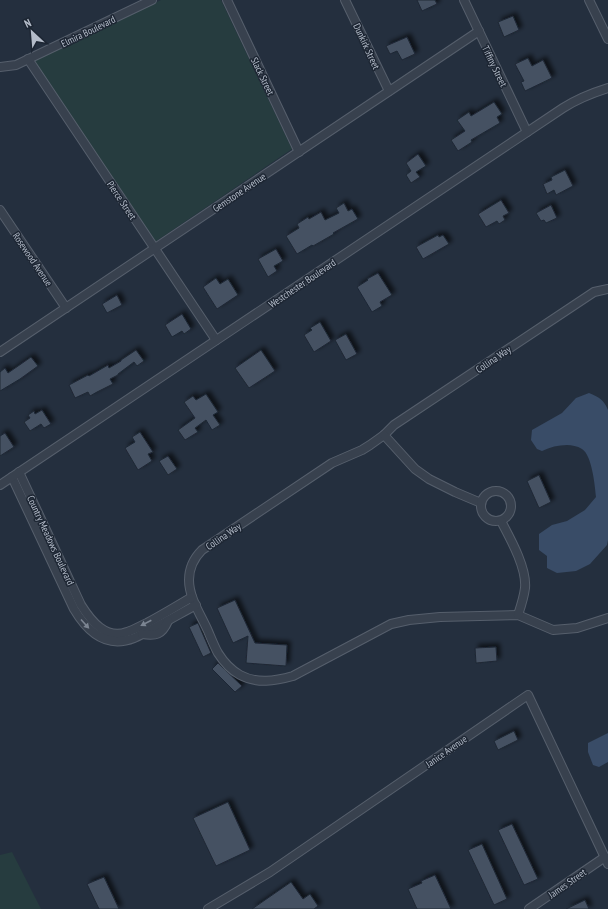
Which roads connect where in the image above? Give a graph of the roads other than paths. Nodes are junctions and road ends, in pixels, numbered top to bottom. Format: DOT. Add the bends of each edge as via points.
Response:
graph roads {
  1 [pos="152,0"];
  2 [pos="227,0"];
  3 [pos="345,0"];
  4 [pos="464,0"];
  5 [pos="589,0"];
  6 [pos="479,31"];
  7 [pos="608,40"];
  8 [pos="28,59"];
  9 [pos="0,67"];
  10 [pos="608,88"];
  11 [pos="389,92"];
  12 [pos="527,132"];
  13 [pos="299,152"];
  14 [pos="0,210"];
  15 [pos="154,248"];
  16 [pos="608,289"];
  17 [pos="66,308"];
  18 [pos="216,340"];
  19 [pos="0,352"];
  20 [pos="384,435"];
  21 [pos="16,474"];
  22 [pos="0,485"];
  23 [pos="481,503"];
  24 [pos="501,521"];
  25 [pos="194,601"];
  26 [pos="171,615"];
  27 [pos="518,615"];
  28 [pos="608,618"];
  29 [pos="105,635"];
  30 [pos="606,860"];
  31 [pos="212,908"];
  32 [pos="529,909"];
  1 -- 8 [label="street, Elmira Boulevard"];
  2 -- 13 [label="street, Slack Street"];
  3 -- 11 [label="street, Dunkirk Street"];
  4 -- 6 [label="street, Tiffiny Street"];
  5 -- 7 [label="street"];
  6 -- 11 [label="street, Gemstone Avenue"];
  6 -- 12 [label="street, Tiffiny Street"];
  8 -- 9 [label="street, Elmira Boulevard" via="16,65"];
  8 -- 15 [label="street, Pierce Street"];
  10 -- 12 [label="street, Westchester Boulevard" via="572,103"];
  11 -- 13 [label="street, Gemstone Avenue"];
  12 -- 18 [label="street, Westchester Boulevard"];
  13 -- 15 [label="street, Gemstone Avenue"];
  14 -- 17 [label="street, Rosewood Avenue"];
  15 -- 17 [label="street, Gemstone Avenue"];
  15 -- 18 [label="street, Pierce Street"];
  16 -- 20 [label="street, Collina Way" via="587,296 394,425"];
  17 -- 19 [label="street, Gemstone Avenue"];
  18 -- 21 [label="street, Westchester Boulevard"];
  20 -- 23 [label="street" via="415,469 429,479"];
  20 -- 25 [label="street, Collina Way" via="362,450 332,463 202,550 194,559 189,579"];
  21 -- 22 [label="street, Westchester Boulevard"];
  21 -- 29 [label="street, Country Meadows Boulevard" via="79,609"];
  23 -- 24 [label="street" via="482,512 487,518"];
  23 -- 24 [label="street" via="489,493 497,491 505,494 510,501 511,509 507,517"];
  24 -- 27 [label="street" via="515,549 525,578"];
  25 -- 26 [label="street"];
  25 -- 27 [label="street, Collina Way" via="218,653 225,662 240,675 263,681 293,676 391,624 440,617"];
  26 -- 29 [label="street, one-way" via="120,634"];
  26 -- 29 [label="street" via="158,634 142,634 121,641 112,641"];
  27 -- 28 [label="street, Collina Way" via="554,630 577,628"];
  30 -- 31 [label="street, Janice Avenue" via="528,695 270,872"];
  30 -- 32 [label="street, James Street"];
}
